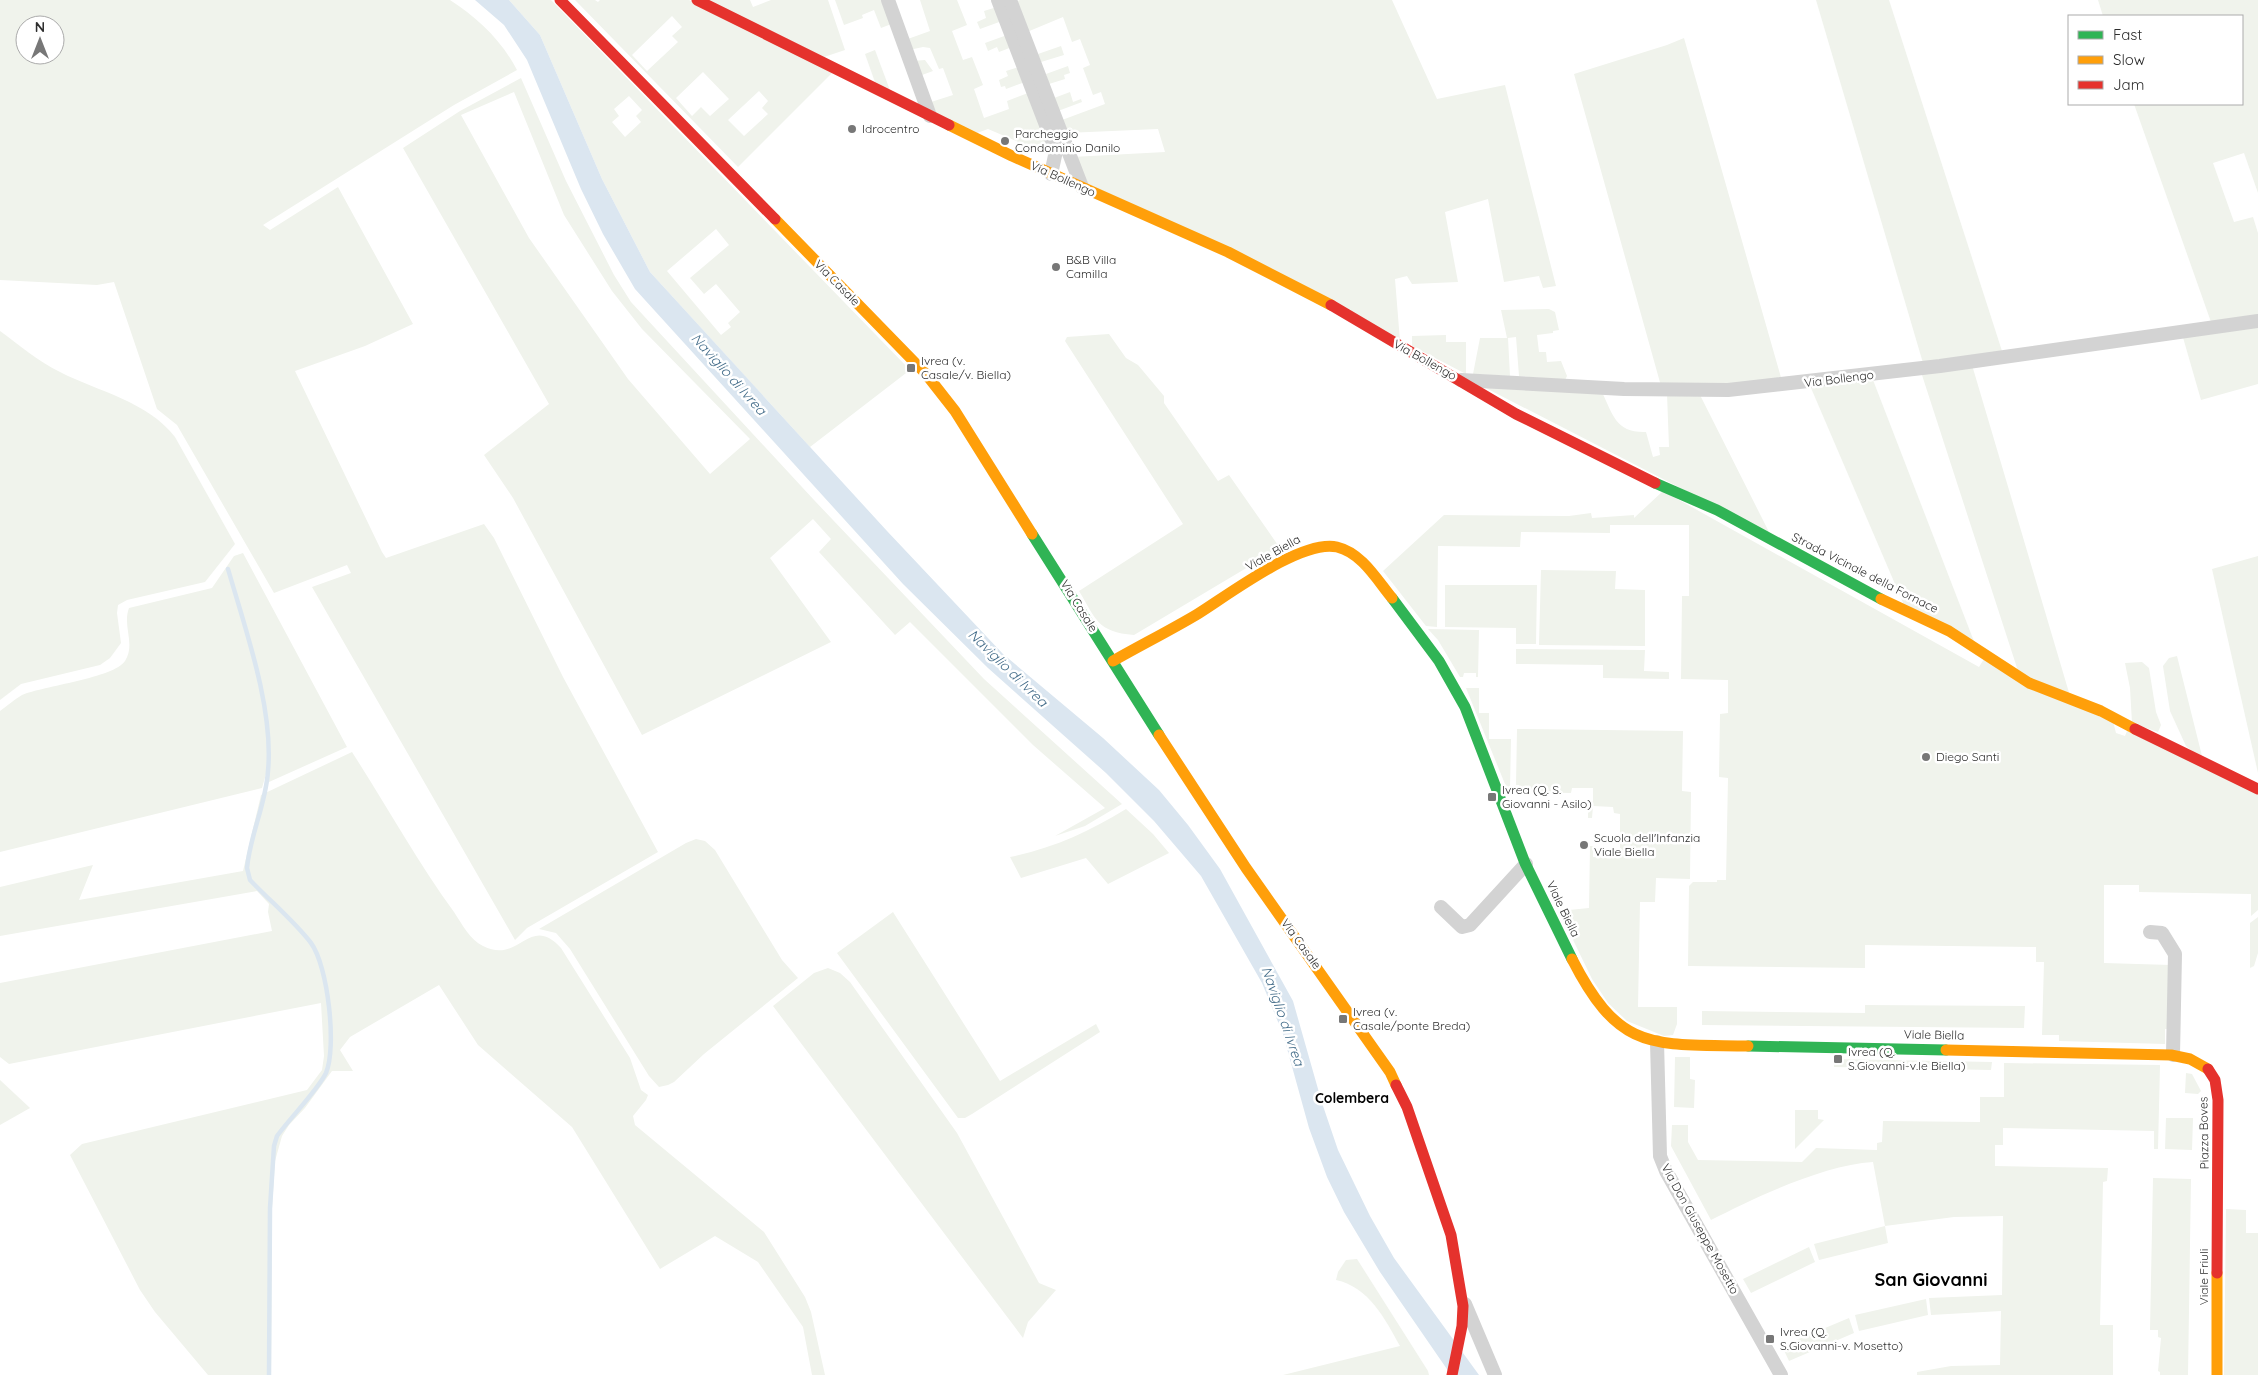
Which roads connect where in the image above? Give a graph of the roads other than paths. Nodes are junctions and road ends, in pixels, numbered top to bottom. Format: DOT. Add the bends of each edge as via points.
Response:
graph roads {
  1 [pos="560,0"];
  2 [pos="697,0"];
  3 [pos="888,0"];
  4 [pos="998,0"];
  5 [pos="1010,0"];
  6 [pos="930,116"];
  7 [pos="1051,174"];
  8 [pos="1082,187"];
  9 [pos="2258,321"];
  10 [pos="1460,380"];
  11 [pos="1113,661"];
  12 [pos="2258,789"];
  13 [pos="1526,864"];
  14 [pos="1441,906"];
  15 [pos="2150,932"];
  16 [pos="1657,1042"];
  17 [pos="2172,1055"];
  18 [pos="2218,1179"];
  19 [pos="1463,1300"];
  20 [pos="1452,1375"];
  21 [pos="1495,1375"];
  22 [pos="1781,1375"];
  23 [pos="2217,1375"];
  1 -- 11 [label="street, Via Casale" via="926,374 955,411"];
  2 -- 6 [label="street, Via Bollengo"];
  3 -- 6 [label="street"];
  4 -- 7 [label="street" via="1056,152"];
  5 -- 8 [label="street"];
  6 -- 7 [label="street, Via Bollengo"];
  7 -- 8 [label="street, Via Bollengo"];
  8 -- 10 [label="street, Via Bollengo" via="1284,279"];
  9 -- 10 [label="street, Via Bollengo" via="1940,366 1728,390 1624,389"];
  10 -- 12 [label="street, Strada Vicinale della Fornace" via="1524,418 1656,484 1717,510 1872,595 1950,631 2028,683 2101,711"];
  11 -- 13 [label="street, Viale Biella" via="1290,558 1311,548 1331,546 1346,550 1374,575 1418,630 1452,682 1482,748"];
  11 -- 19 [label="street, Via Casale" via="1246,868 1390,1072 1407,1107 1451,1235"];
  13 -- 14 [label="street" via="1470,925 1462,926"];
  13 -- 16 [label="street, Viale Biella" via="1581,976 1605,1014 1642,1039"];
  15 -- 17 [label="street" via="2162,933 2175,954"];
  16 -- 17 [label="street, Viale Biella"];
  16 -- 22 [label="street, Via Don Giuseppe Mosetto" via="1660,1156"];
  17 -- 18 [label="street, Piazza Boves" via="2191,1058 2214,1078 2218,1100"];
  18 -- 23 [label="street, Viale Friuli"];
  19 -- 20 [label="street, Via Casale" via="1462,1326"];
  19 -- 21 [label="street, Via Casale"];
}
